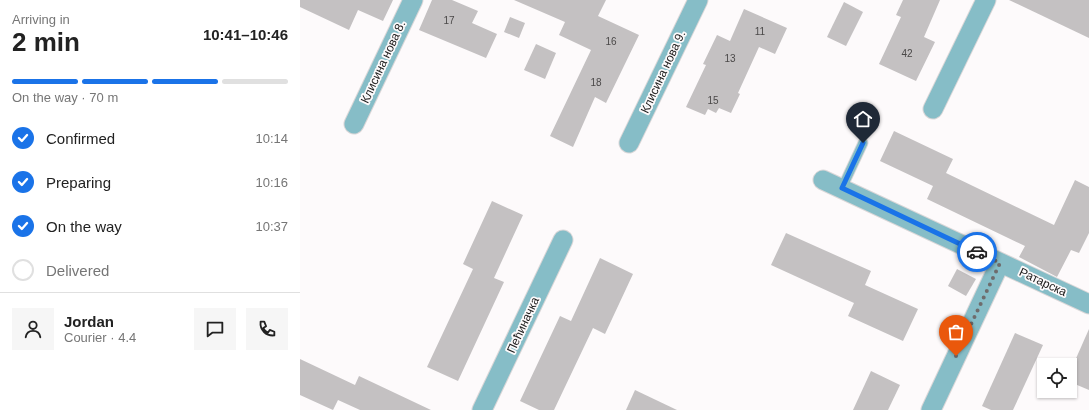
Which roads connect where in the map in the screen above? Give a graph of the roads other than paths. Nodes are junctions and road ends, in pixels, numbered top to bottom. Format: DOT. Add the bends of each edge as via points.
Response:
graph roads {
  1 [pos="413,0"];
  2 [pos="698,0"];
  3 [pos="986,0"];
  4 [pos="933,109"];
  5 [pos="354,124"];
  6 [pos="629,143"];
  7 [pos="863,143"];
  8 [pos="823,180"];
  9 [pos="842,188"];
  10 [pos="564,240"];
  11 [pos="1000,263"];
  12 [pos="1089,304"];
  13 [pos="482,410"];
  14 [pos="931,410"];
  1 -- 5 [label="street, Клисина нова 8."];
  2 -- 6 [label="street, Клисина нова 9."];
  3 -- 4 [label="street"];
  7 -- 9 [label="lane"];
  8 -- 9 [label="street, Ратарска"];
  9 -- 11 [label="street, Ратарска"];
  10 -- 13 [label="street, Пећиначка"];
  11 -- 12 [label="street, Ратарска"];
  11 -- 14 [label="street"];
}
